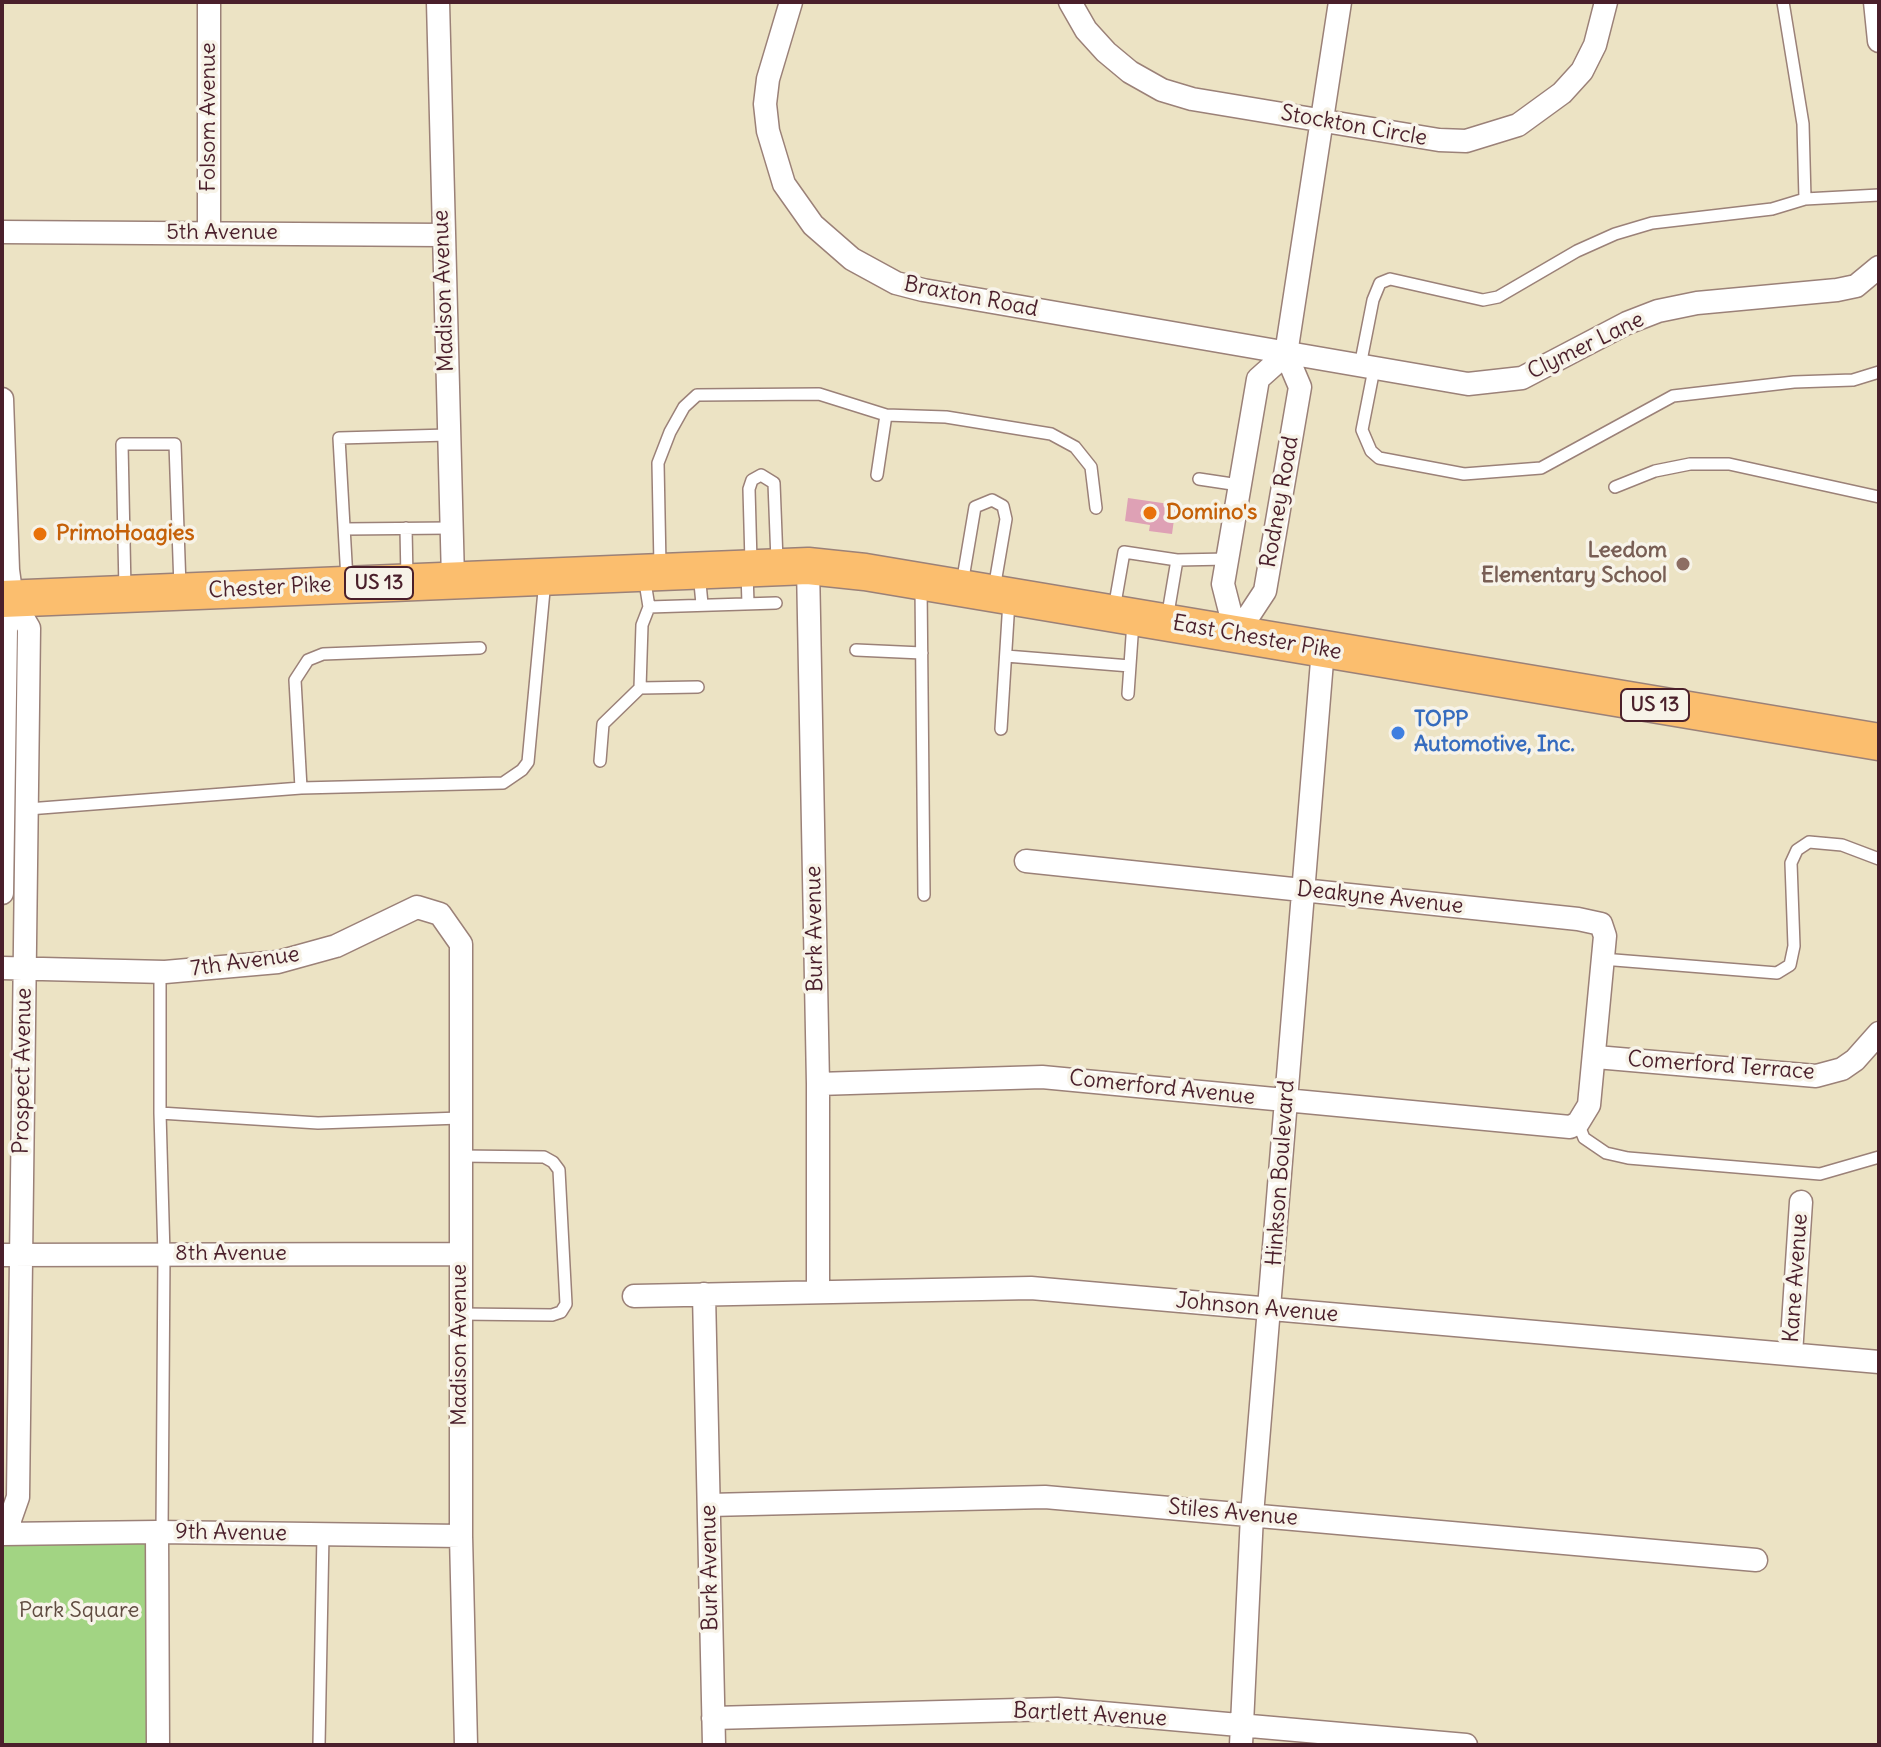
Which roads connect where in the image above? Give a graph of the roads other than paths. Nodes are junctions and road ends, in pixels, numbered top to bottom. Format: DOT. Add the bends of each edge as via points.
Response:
graph roads {
  1 [pos="209,2"];
  2 [pos="438,2"];
  3 [pos="791,2"];
  4 [pos="1070,2"];
  5 [pos="1340,2"];
  6 [pos="1606,2"];
  7 [pos="1783,2"];
  8 [pos="1875,2"];
  9 [pos="1879,41"];
  10 [pos="1324,121"];
  11 [pos="1879,195"];
  12 [pos="1805,199"];
  13 [pos="2,232"];
  14 [pos="209,232"];
  15 [pos="442,235"];
  16 [pos="1879,267"];
  17 [pos="1286,354"];
  18 [pos="1367,368"];
  19 [pos="1879,372"];
  20 [pos="2,399"];
  21 [pos="886,415"];
  22 [pos="448,435"];
  23 [pos="877,475"];
  24 [pos="1199,479"];
  25 [pos="1239,485"];
  26 [pos="1615,487"];
  27 [pos="1879,497"];
  28 [pos="1096,508"];
  29 [pos="406,528"];
  30 [pos="451,528"];
  31 [pos="345,529"];
  32 [pos="1228,559"];
  33 [pos="1177,560"];
  34 [pos="771,566"];
  35 [pos="699,569"];
  36 [pos="646,571"];
  37 [pos="545,575"];
  38 [pos="453,579"];
  39 [pos="407,581"];
  40 [pos="921,582"];
  41 [pos="347,584"];
  42 [pos="180,592"];
  43 [pos="988,593"];
  44 [pos="126,594"];
  45 [pos="7,599"];
  46 [pos="776,603"];
  47 [pos="702,604"];
  48 [pos="748,604"];
  49 [pos="649,607"];
  50 [pos="1138,618"];
  51 [pos="1236,635"];
  52 [pos="480,648"];
  53 [pos="1323,649"];
  54 [pos="856,650"];
  55 [pos="922,653"];
  56 [pos="1006,656"];
  57 [pos="1130,666"];
  58 [pos="698,687"];
  59 [pos="640,688"];
  60 [pos="1128,694"];
  61 [pos="1001,729"];
  62 [pos="1879,742"];
  63 [pos="600,761"];
  64 [pos="301,788"];
  65 [pos="28,809"];
  66 [pos="3,812"];
  67 [pos="1879,859"];
  68 [pos="1026,861"];
  69 [pos="1303,890"];
  70 [pos="2,893"];
  71 [pos="924,895"];
  72 [pos="461,944"];
  73 [pos="1602,959"];
  74 [pos="13,967"];
  75 [pos="160,972"];
  76 [pos="1879,1033"];
  77 [pos="1596,1057"];
  78 [pos="818,1084"];
  79 [pos="1287,1101"];
  80 [pos="160,1113"];
  81 [pos="460,1118"];
  82 [pos="1578,1123"];
  83 [pos="460,1156"];
  84 [pos="1879,1157"];
  85 [pos="1801,1202"];
  86 [pos="460,1254"];
  87 [pos="11,1255"];
  88 [pos="164,1255"];
  89 [pos="818,1292"];
  90 [pos="704,1294"];
  91 [pos="634,1296"];
  92 [pos="1271,1309"];
  93 [pos="460,1314"];
  94 [pos="1791,1354"];
  95 [pos="1879,1362"];
  96 [pos="709,1505"];
  97 [pos="1252,1515"];
  98 [pos="3,1531"];
  99 [pos="160,1532"];
  100 [pos="323,1534"];
  101 [pos="461,1536"];
  102 [pos="1756,1560"];
  103 [pos="713,1718"];
  104 [pos="1241,1735"];
  105 [pos="158,1745"];
  106 [pos="319,1745"];
  107 [pos="466,1745"];
  108 [pos="714,1745"];
  109 [pos="1466,1745"];
  1 -- 14 [label="street, Folsom Avenue"];
  2 -- 15 [label="street, Madison Avenue"];
  3 -- 17 [label="street, Braxton Road" via="768,79 768,131 784,184 799,208 852,259 896,283 923,290"];
  4 -- 10 [label="street, Stockton Circle" via="1106,52 1162,90"];
  5 -- 10 [label="street, Rodney Road"];
  6 -- 10 [label="street, Stockton Circle" via="1582,71 1518,125 1452,141"];
  7 -- 12 [label="lane" via="1803,124"];
  8 -- 9 [label="street"];
  10 -- 17 [label="street, Rodney Road"];
  11 -- 12 [label="lane"];
  12 -- 18 [label="lane" via="1615,234 1498,297 1483,300 1390,279 1380,283 1373,300"];
  13 -- 14 [label="street, 5th Avenue"];
  14 -- 15 [label="street, 5th Avenue"];
  15 -- 22 [label="street, Madison Avenue"];
  16 -- 18 [label="street, Clymer Lane" via="1856,286 1837,290 1658,311 1522,378 1468,384"];
  17 -- 18 [label="street, Clymer Lane"];
  17 -- 25 [label="street, Rodney Road" via="1258,379"];
  17 -- 51 [label="street, Rodney Road" via="1300,387 1265,591"];
  18 -- 19 [label="lane" via="1362,430 1371,451 1379,458 1464,474 1541,468 1673,396 1853,380"];
  20 -- 45 [label="street, Prospect Avenue"];
  21 -- 23 [label="lane"];
  21 -- 28 [label="lane" via="936,416 1051,434 1075,447 1091,467"];
  21 -- 36 [label="lane" via="819,394 697,395 677,419 658,463"];
  22 -- 30 [label="street, Madison Avenue"];
  22 -- 31 [label="lane" via="339,438"];
  24 -- 25 [label="lane"];
  25 -- 32 [label="street, Rodney Road"];
  26 -- 27 [label="lane" via="1655,471 1729,464"];
  29 -- 30 [label="lane"];
  29 -- 31 [label="lane"];
  29 -- 39 [label="lane"];
  30 -- 38 [label="street, Madison Avenue"];
  31 -- 41 [label="lane"];
  32 -- 33 [label="lane"];
  32 -- 51 [label="street, Rodney Road" via="1223,584"];
  33 -- 50 [label="lane"];
  33 -- 50 [label="lane" via="1124,552"];
  34 -- 34 [label="lane" via="775,488 761,475 749,489"];
  34 -- 35 [label="main road, East Chester Pike / US 13"];
  34 -- 40 [label="main road, East Chester Pike / US 13"];
  34 -- 48 [label="lane"];
  34 -- 78 [label="street, Burk Avenue"];
  35 -- 36 [label="main road, East Chester Pike / US 13"];
  35 -- 47 [label="lane"];
  36 -- 37 [label="main road, Chester Pike / US 13"];
  36 -- 49 [label="lane"];
  37 -- 38 [label="main road, Chester Pike / US 13"];
  37 -- 64 [label="lane" via="528,762 522,770 503,783"];
  38 -- 39 [label="main road, Chester Pike / US 13"];
  39 -- 41 [label="main road, Chester Pike / US 13"];
  40 -- 43 [label="main road, East Chester Pike / US 13"];
  40 -- 55 [label="lane"];
  41 -- 42 [label="main road, Chester Pike / US 13"];
  42 -- 44 [label="main road, Chester Pike / US 13"];
  42 -- 44 [label="lane" via="175,444 122,444"];
  43 -- 43 [label="lane" via="1006,519 1003,506 992,500 980,503 973,513"];
  43 -- 50 [label="main road, East Chester Pike / US 13"];
  43 -- 56 [label="lane"];
  44 -- 45 [label="main road, Chester Pike / US 13"];
  45 -- 65 [label="street, Prospect Avenue" via="29,628"];
  45 -- 66 [label="street, Prospect Avenue"];
  46 -- 48 [label="lane"];
  47 -- 48 [label="lane"];
  47 -- 49 [label="lane"];
  49 -- 59 [label="lane" via="642,625"];
  50 -- 51 [label="main road, East Chester Pike / US 13"];
  50 -- 57 [label="lane"];
  51 -- 53 [label="main road, East Chester Pike / US 13"];
  52 -- 64 [label="lane" via="323,654 308,660 295,680"];
  53 -- 62 [label="main road, East Chester Pike / US 13"];
  53 -- 69 [label="street, Hinkson Boulevard"];
  54 -- 55 [label="lane"];
  55 -- 71 [label="lane"];
  56 -- 57 [label="lane"];
  56 -- 61 [label="lane"];
  57 -- 60 [label="lane"];
  58 -- 59 [label="lane"];
  59 -- 63 [label="lane" via="603,724"];
  64 -- 65 [label="lane"];
  65 -- 74 [label="street, Prospect Avenue"];
  66 -- 70 [label="street, Prospect Avenue"];
  67 -- 73 [label="lane" via="1842,845 1809,842 1797,850 1791,863 1794,946 1790,965 1777,973"];
  68 -- 69 [label="street, Deakyne Avenue"];
  69 -- 73 [label="street, Deakyne Avenue" via="1591,920 1601,924 1605,936"];
  69 -- 79 [label="street, Hinkson Boulevard"];
  72 -- 75 [label="street, 7th Avenue" via="440,914 417,907 336,946 278,962"];
  72 -- 81 [label="street, Madison Avenue"];
  73 -- 77 [label="street, Deakyne Avenue"];
  74 -- 75 [label="street, 7th Avenue"];
  74 -- 87 [label="street, Prospect Avenue"];
  75 -- 80 [label="lane"];
  76 -- 77 [label="street, Comerford Terrace" via="1842,1069 1816,1076"];
  77 -- 82 [label="street" via="1589,1105"];
  78 -- 79 [label="street, Comerford Avenue" via="1042,1077"];
  78 -- 89 [label="street, Burk Avenue"];
  79 -- 82 [label="street, Comerford Avenue" via="1570,1127"];
  79 -- 92 [label="street, Hinkson Boulevard"];
  80 -- 81 [label="lane" via="318,1123"];
  80 -- 88 [label="lane"];
  81 -- 83 [label="street, Madison Avenue"];
  82 -- 84 [label="lane" via="1584,1138 1606,1153 1628,1158 1820,1174"];
  83 -- 86 [label="street, Madison Avenue"];
  83 -- 93 [label="lane" via="544,1157 559,1170 566,1304 552,1315"];
  85 -- 94 [label="street, Kane Avenue"];
  86 -- 88 [label="street, 8th Avenue"];
  86 -- 93 [label="street, Madison Avenue"];
  87 -- 88 [label="street, 8th Avenue"];
  87 -- 98 [label="street, Prospect Avenue" via="18,1497"];
  88 -- 99 [label="lane"];
  89 -- 90 [label="street, Johnson Avenue"];
  89 -- 92 [label="street, Johnson Avenue" via="1031,1288"];
  90 -- 91 [label="street, Johnson Avenue"];
  90 -- 96 [label="street, Burk Avenue"];
  92 -- 94 [label="street, Johnson Avenue"];
  92 -- 97 [label="street, Hinkson Boulevard"];
  93 -- 101 [label="street, Madison Avenue"];
  94 -- 95 [label="street, Johnson Avenue"];
  96 -- 97 [label="street, Stiles Avenue" via="1045,1497"];
  96 -- 103 [label="street, Burk Avenue"];
  97 -- 102 [label="street, Stiles Avenue"];
  97 -- 104 [label="street, Hinkson Boulevard"];
  98 -- 99 [label="street, 9th Avenue"];
  99 -- 100 [label="street, 9th Avenue"];
  99 -- 105 [label="street"];
  100 -- 101 [label="street, 9th Avenue"];
  100 -- 106 [label="lane"];
  101 -- 107 [label="street, Madison Avenue"];
  103 -- 104 [label="street, Bartlett Avenue" via="1057,1709"];
  103 -- 108 [label="street, Burk Avenue"];
  104 -- 109 [label="street, Bartlett Avenue"];
}
